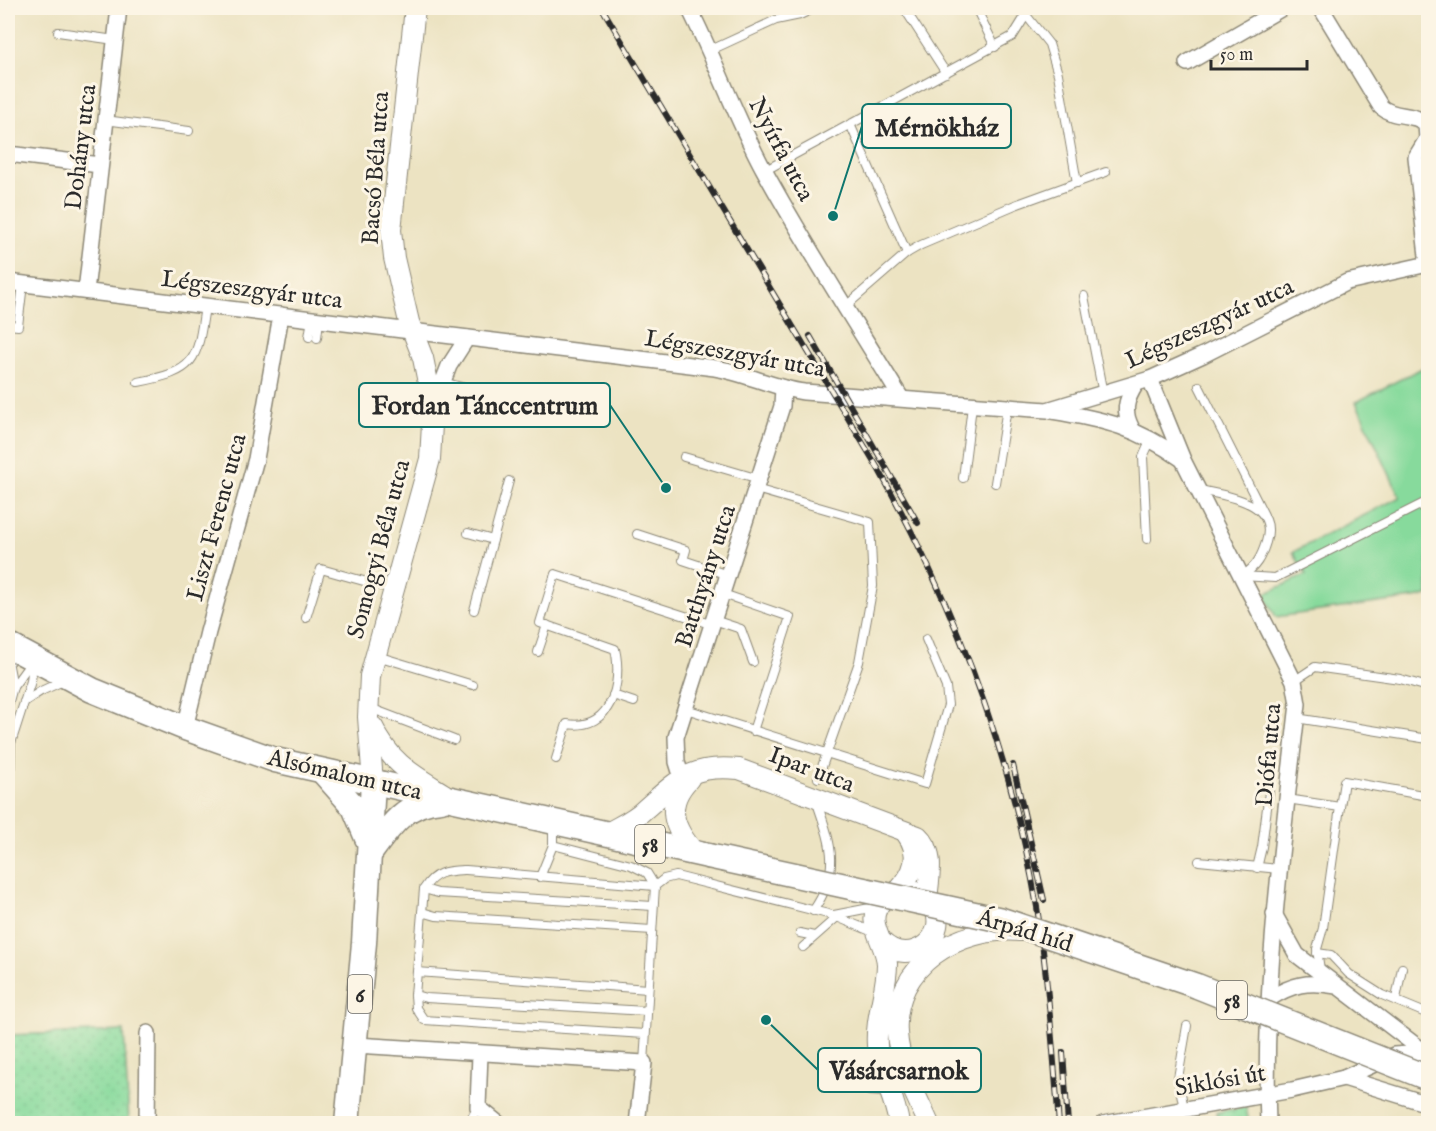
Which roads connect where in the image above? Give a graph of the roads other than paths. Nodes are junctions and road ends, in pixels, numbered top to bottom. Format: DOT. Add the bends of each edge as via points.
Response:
graph roads {
  1 [pos="119,8"];
  2 [pos="415,8"];
  3 [pos="689,8"];
  4 [pos="815,8"];
  5 [pos="904,8"];
  6 [pos="976,8"];
  7 [pos="1282,8"];
  8 [pos="1321,8"];
  9 [pos="1024,11"];
  10 [pos="58,32"];
  11 [pos="115,40"];
  12 [pos="994,47"];
  13 [pos="711,50"];
  14 [pos="1187,63"];
  15 [pos="946,73"];
  16 [pos="105,120"];
  17 [pos="850,124"];
  18 [pos="189,131"];
  19 [pos="8,154"];
  20 [pos="100,165"];
  21 [pos="764,171"];
  22 [pos="1106,172"];
  23 [pos="1077,183"];
  24 [pos="907,253"];
  25 [pos="1428,265"];
  26 [pos="8,282"];
  27 [pos="23,284"];
  28 [pos="86,291"];
  29 [pos="1084,296"];
  30 [pos="205,306"];
  31 [pos="846,306"];
  32 [pos="281,315"];
  33 [pos="316,319"];
  34 [pos="8,325"];
  35 [pos="412,330"];
  36 [pos="313,338"];
  37 [pos="468,338"];
  38 [pos="138,382"];
  39 [pos="443,382"];
  40 [pos="1143,382"];
  41 [pos="1199,386"];
  42 [pos="783,388"];
  43 [pos="1103,394"];
  44 [pos="901,398"];
  45 [pos="972,406"];
  46 [pos="433,407"];
  47 [pos="1007,408"];
  48 [pos="1047,410"];
  49 [pos="554,412"];
  50 [pos="1132,429"];
  51 [pos="1156,441"];
  52 [pos="684,457"];
  53 [pos="1183,460"];
  54 [pos="963,478"];
  55 [pos="509,481"];
  56 [pos="995,483"];
  57 [pos="758,484"];
  58 [pos="1198,490"];
  59 [pos="1428,501"];
  60 [pos="1264,516"];
  61 [pos="468,533"];
  62 [pos="637,534"];
  63 [pos="1147,539"];
  64 [pos="494,540"];
  65 [pos="729,575"];
  66 [pos="1242,576"];
  67 [pos="394,590"];
  68 [pos="723,594"];
  69 [pos="474,610"];
  70 [pos="306,618"];
  71 [pos="713,623"];
  72 [pos="547,625"];
  73 [pos="926,639"];
  74 [pos="8,645"];
  75 [pos="538,652"];
  76 [pos="375,655"];
  77 [pos="33,659"];
  78 [pos="8,661"];
  79 [pos="753,662"];
  80 [pos="71,678"];
  81 [pos="1294,681"];
  82 [pos="473,685"];
  83 [pos="13,687"];
  84 [pos="1428,687"];
  85 [pos="613,695"];
  86 [pos="634,702"];
  87 [pos="22,703"];
  88 [pos="8,705"];
  89 [pos="368,712"];
  90 [pos="680,714"];
  91 [pos="1296,718"];
  92 [pos="185,728"];
  93 [pos="753,731"];
  94 [pos="1428,739"];
  95 [pos="454,740"];
  96 [pos="825,754"];
  97 [pos="556,759"];
  98 [pos="324,772"];
  99 [pos="690,775"];
  100 [pos="818,778"];
  101 [pos="373,783"];
  102 [pos="10,785"];
  103 [pos="1269,792"];
  104 [pos="1428,796"];
  105 [pos="816,798"];
  106 [pos="452,799"];
  107 [pos="1287,799"];
  108 [pos="1340,807"];
  109 [pos="553,821"];
  110 [pos="905,831"];
  111 [pos="606,834"];
  112 [pos="553,845"];
  113 [pos="371,852"];
  114 [pos="701,855"];
  115 [pos="1199,861"];
  116 [pos="1257,868"];
  117 [pos="1279,869"];
  118 [pos="540,877"];
  119 [pos="655,886"];
  120 [pos="424,889"];
  121 [pos="898,891"];
  122 [pos="927,899"];
  123 [pos="653,906"];
  124 [pos="878,906"];
  125 [pos="813,911"];
  126 [pos="422,912"];
  127 [pos="1274,914"];
  128 [pos="835,916"];
  129 [pos="652,930"];
  130 [pos="1032,932"];
  131 [pos="800,933"];
  132 [pos="814,936"];
  133 [pos="879,938"];
  134 [pos="803,947"];
  135 [pos="912,952"];
  136 [pos="1317,953"];
  137 [pos="1402,968"];
  138 [pos="417,972"];
  139 [pos="1321,974"];
  140 [pos="1338,987"];
  141 [pos="648,989"];
  142 [pos="884,993"];
  143 [pos="415,995"];
  144 [pos="1269,999"];
  145 [pos="1396,999"];
  146 [pos="646,1011"];
  147 [pos="1428,1014"];
  148 [pos="1187,1026"];
  149 [pos="148,1033"];
  150 [pos="645,1034"];
  151 [pos="356,1045"];
  152 [pos="1426,1053"];
  153 [pos="480,1054"];
  154 [pos="644,1063"];
  155 [pos="880,1065"];
  156 [pos="1344,1078"];
  157 [pos="1428,1078"];
  158 [pos="1267,1094"];
  159 [pos="1428,1104"];
  160 [pos="478,1107"];
  161 [pos="1184,1109"];
  162 [pos="896,1121"];
  163 [pos="147,1124"];
  164 [pos="347,1124"];
  165 [pos="468,1124"];
  166 [pos="499,1124"];
  167 [pos="637,1124"];
  168 [pos="929,1124"];
  169 [pos="1103,1124"];
  170 [pos="1268,1124"];
  171 [pos="1274,1124"];
  1 -- 11 [label="street, Dohány utca"];
  2 -- 35 [label="street, Bacsó Béla utca" via="391,230"];
  3 -- 13 [label="street, Nyírfa utca"];
  4 -- 13 [label="lane" via="776,20"];
  5 -- 15 [label="lane"];
  6 -- 12 [label="lane"];
  7 -- 14 [label="street"];
  8 -- 25 [label="street" via="1381,107 1388,113 1416,117 1426,124 1426,139 1416,158"];
  9 -- 12 [label="lane" via="1013,36"];
  9 -- 23 [label="lane" via="1049,44"];
  10 -- 11 [label="lane"];
  11 -- 16 [label="street, Dohány utca"];
  12 -- 15 [label="lane"];
  13 -- 21 [label="street, Nyírfa utca" via="737,118"];
  15 -- 17 [label="lane"];
  16 -- 18 [label="lane"];
  16 -- 20 [label="street, Dohány utca"];
  17 -- 21 [label="lane"];
  17 -- 24 [label="lane"];
  19 -- 20 [label="street"];
  20 -- 28 [label="street, Dohány utca"];
  21 -- 31 [label="street, Nyírfa utca"];
  22 -- 23 [label="lane"];
  23 -- 24 [label="lane" via="1015,205"];
  24 -- 31 [label="lane"];
  25 -- 40 [label="street, Légszeszgyár utca" via="1347,282 1203,356"];
  26 -- 27 [label="street, Légszeszgyár utca"];
  27 -- 28 [label="street, Légszeszgyár utca"];
  27 -- 34 [label="lane" via="18,326"];
  28 -- 30 [label="street, Légszeszgyár utca"];
  29 -- 43 [label="lane"];
  30 -- 32 [label="street, Légszeszgyár utca"];
  30 -- 38 [label="lane" via="198,351 187,367 165,377"];
  31 -- 44 [label="street, Nyírfa utca"];
  32 -- 33 [label="street, Légszeszgyár utca"];
  32 -- 92 [label="street, Liszt Ferenc utca" via="256,459"];
  33 -- 35 [label="street, Légszeszgyár utca"];
  33 -- 36 [label="lane"];
  35 -- 37 [label="street, Légszeszgyár utca"];
  35 -- 46 [label="street, Somogyi Béla utca" via="423,358"];
  37 -- 39 [label="street"];
  37 -- 42 [label="street, Légszeszgyár utca" via="715,368"];
  39 -- 46 [label="street"];
  39 -- 49 [label="lane"];
  40 -- 43 [label="street, Légszeszgyár utca"];
  40 -- 50 [label="street" via="1125,405"];
  40 -- 53 [label="street, Diófa utca"];
  41 -- 60 [label="lane"];
  42 -- 44 [label="street, Légszeszgyár utca"];
  42 -- 57 [label="street, Batthyány utca" via="782,406"];
  43 -- 48 [label="street, Légszeszgyár utca"];
  44 -- 45 [label="street, Légszeszgyár utca"];
  45 -- 47 [label="street, Légszeszgyár utca"];
  45 -- 54 [label="lane"];
  46 -- 67 [label="street, Somogyi Béla utca" via="430,459"];
  47 -- 48 [label="street, Légszeszgyár utca"];
  47 -- 56 [label="lane"];
  48 -- 50 [label="street" via="1107,420"];
  50 -- 51 [label="street"];
  51 -- 53 [label="street"];
  51 -- 63 [label="lane" via="1148,446 1143,457"];
  52 -- 57 [label="lane"];
  53 -- 58 [label="street, Diófa utca"];
  55 -- 64 [label="lane"];
  57 -- 65 [label="street, Batthyány utca"];
  57 -- 96 [label="lane" via="870,522 871,601 859,662"];
  58 -- 60 [label="lane" via="1246,501"];
  58 -- 66 [label="street, Diófa utca"];
  59 -- 66 [label="lane" via="1275,578"];
  60 -- 66 [label="lane" via="1268,526 1263,552 1255,567"];
  61 -- 64 [label="lane"];
  62 -- 65 [label="lane" via="686,550 683,560"];
  64 -- 69 [label="lane"];
  65 -- 68 [label="street, Batthyány utca"];
  66 -- 81 [label="street, Diófa utca"];
  67 -- 70 [label="lane" via="321,569"];
  67 -- 76 [label="street, Somogyi Béla utca"];
  68 -- 71 [label="street, Batthyány utca"];
  68 -- 93 [label="lane" via="790,616"];
  71 -- 72 [label="lane" via="555,574 540,623"];
  71 -- 79 [label="lane" via="741,629"];
  71 -- 90 [label="street, Batthyány utca"];
  72 -- 75 [label="lane"];
  72 -- 85 [label="lane" via="615,649 620,669"];
  73 -- 96 [label="lane" via="946,687 948,705 925,784"];
  74 -- 77 [label="main road"];
  76 -- 82 [label="lane"];
  76 -- 89 [label="street, Somogyi Béla utca"];
  77 -- 80 [label="main road"];
  77 -- 83 [label="lane"];
  77 -- 87 [label="lane" via="31,681"];
  78 -- 83 [label="lane"];
  80 -- 87 [label="lane"];
  80 -- 92 [label="main road, Alsómalom utca"];
  81 -- 84 [label="lane" via="1315,667"];
  81 -- 91 [label="street, Diófa utca"];
  83 -- 88 [label="lane"];
  85 -- 86 [label="lane"];
  85 -- 97 [label="lane" via="604,715 588,726 567,724"];
  87 -- 102 [label="lane" via="11,743"];
  89 -- 95 [label="lane"];
  89 -- 101 [label="street, Somogyi Béla utca"];
  89 -- 106 [label="street" via="392,758"];
  90 -- 93 [label="lane"];
  90 -- 99 [label="street, Batthyány utca" via="676,754"];
  91 -- 94 [label="lane"];
  91 -- 107 [label="street, Diófa utca"];
  92 -- 98 [label="main road, Alsómalom utca"];
  93 -- 96 [label="lane"];
  96 -- 100 [label="lane"];
  98 -- 101 [label="main road, Alsómalom utca"];
  98 -- 113 [label="main road, 6" via="354,807"];
  99 -- 105 [label="street, Ipar utca" via="723,767 739,769"];
  99 -- 111 [label="street"];
  99 -- 114 [label="street" via="673,805 680,834"];
  101 -- 106 [label="main road, Alsómalom utca / 58"];
  101 -- 113 [label="main road, 6"];
  103 -- 116 [label="lane"];
  104 -- 108 [label="lane" via="1344,781"];
  105 -- 110 [label="street, Ipar utca"];
  105 -- 125 [label="lane" via="832,846 827,891"];
  106 -- 109 [label="main road, Alsómalom utca / 58"];
  106 -- 113 [label="main road" via="431,801 402,812"];
  107 -- 108 [label="lane"];
  107 -- 117 [label="street, Diófa utca"];
  108 -- 136 [label="lane"];
  109 -- 111 [label="main road, Alsómalom utca / 58"];
  109 -- 112 [label="lane"];
  110 -- 121 [label="street" via="915,850 915,867"];
  110 -- 122 [label="street, Ipar utca" via="918,836 927,849"];
  111 -- 114 [label="main road, Árpád híd / 58"];
  112 -- 118 [label="lane"];
  112 -- 119 [label="lane" via="631,865 647,873"];
  113 -- 151 [label="main road, 6"];
  114 -- 130 [label="main road, Árpád híd / 58, bridge" via="975,913"];
  115 -- 116 [label="lane"];
  116 -- 117 [label="lane"];
  117 -- 127 [label="street, Diófa utca"];
  118 -- 119 [label="lane"];
  118 -- 120 [label="lane" via="447,871 430,878"];
  119 -- 123 [label="lane"];
  119 -- 125 [label="lane" via="676,876"];
  120 -- 123 [label="lane"];
  120 -- 126 [label="lane"];
  121 -- 122 [label="street" via="913,891"];
  121 -- 124 [label="street"];
  122 -- 135 [label="street, Ipar utca" via="936,917 934,933 924,946"];
  123 -- 129 [label="lane"];
  124 -- 128 [label="lane"];
  124 -- 133 [label="street, Ipar utca" via="874,920"];
  125 -- 128 [label="lane"];
  126 -- 129 [label="lane"];
  126 -- 138 [label="lane"];
  127 -- 139 [label="street, Siklósi út" via="1297,955"];
  127 -- 144 [label="street, Diófa utca"];
  128 -- 132 [label="lane"];
  128 -- 133 [label="lane"];
  129 -- 141 [label="lane"];
  130 -- 157 [label="main road, Árpád híd / 58, bridge" via="1197,986"];
  130 -- 168 [label="street" via="1004,929 967,937 931,956 908,983 897,1017 898,1041 905,1069"];
  131 -- 132 [label="lane"];
  132 -- 134 [label="lane"];
  133 -- 135 [label="street" via="895,951"];
  133 -- 142 [label="street, Ipar utca" via="887,961"];
  135 -- 142 [label="street, Ipar utca"];
  136 -- 139 [label="lane"];
  136 -- 145 [label="lane" via="1331,955 1357,980"];
  137 -- 145 [label="lane"];
  138 -- 141 [label="lane"];
  138 -- 143 [label="lane"];
  139 -- 140 [label="street, Siklósi út"];
  140 -- 144 [label="street" via="1298,984"];
  140 -- 152 [label="street, Siklósi út"];
  141 -- 146 [label="lane"];
  142 -- 155 [label="street, Ipar utca" via="876,1022"];
  143 -- 146 [label="lane"];
  143 -- 150 [label="lane" via="416,1008 424,1020"];
  144 -- 158 [label="street, Diófa utca"];
  145 -- 147 [label="lane"];
  146 -- 150 [label="lane"];
  148 -- 161 [label="lane" via="1178,1078"];
  149 -- 163 [label="street"];
  150 -- 154 [label="lane"];
  151 -- 153 [label="street"];
  151 -- 164 [label="main road, 6"];
  152 -- 156 [label="street, Siklósi út" via="1394,1055"];
  153 -- 154 [label="street"];
  153 -- 160 [label="street"];
  154 -- 167 [label="street"];
  155 -- 162 [label="street, Ipar utca"];
  155 -- 162 [label="street" via="876,1092"];
  156 -- 158 [label="street, Siklósi út"];
  156 -- 159 [label="street, Siklósi út"];
  158 -- 161 [label="street, Siklósi út"];
  158 -- 170 [label="street"];
  158 -- 171 [label="street"];
  160 -- 165 [label="lane"];
  160 -- 166 [label="street"];
  161 -- 169 [label="street, Siklósi út"];
}
